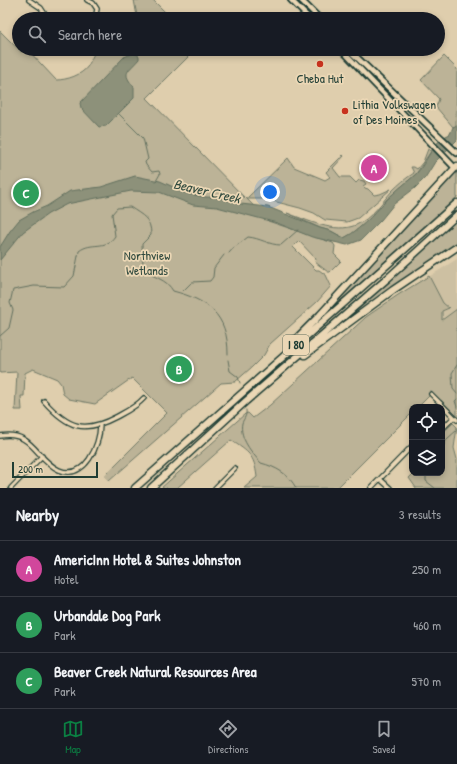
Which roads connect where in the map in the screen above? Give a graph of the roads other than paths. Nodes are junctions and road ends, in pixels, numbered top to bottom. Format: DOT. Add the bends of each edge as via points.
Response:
graph roads {
  1 [pos="29,0"];
  2 [pos="87,0"];
  3 [pos="291,0"];
  4 [pos="301,0"];
  5 [pos="44,12"];
  6 [pos="96,12"];
  7 [pos="303,12"];
  8 [pos="313,12"];
  9 [pos="348,56"];
  10 [pos="355,56"];
  11 [pos="456,152"];
  12 [pos="456,167"];
  13 [pos="457,203"];
  14 [pos="457,215"];
  15 [pos="457,247"];
  16 [pos="280,371"];
  17 [pos="245,390"];
  18 [pos="431,394"];
  19 [pos="144,398"];
  20 [pos="44,401"];
  21 [pos="455,418"];
  22 [pos="100,425"];
  23 [pos="445,426"];
  24 [pos="0,436"];
  25 [pos="409,449"];
  26 [pos="42,456"];
  27 [pos="235,468"];
  28 [pos="380,478"];
  29 [pos="11,488"];
  30 [pos="135,488"];
  31 [pos="151,488"];
  32 [pos="215,488"];
  33 [pos="371,488"];
  34 [pos="390,488"];
  1 -- 5 [label="street"];
  2 -- 6 [label="street" via="93,3"];
  3 -- 7 [label="main road"];
  4 -- 8 [label="main road"];
  9 -- 12 [label="main road" via="446,160"];
  10 -- 11 [label="main road"];
  12 -- 17 [label="highway" via="320,315"];
  13 -- 17 [label="highway, I 80"];
  14 -- 16 [label="highway, I 80"];
  15 -- 16 [label="highway"];
  16 -- 31 [label="highway, I 80"];
  17 -- 30 [label="highway, I 80"];
  18 -- 21 [label="street"];
  19 -- 22 [label="street" via="138,406"];
  20 -- 22 [label="street" via="57,415 70,423 86,427"];
  21 -- 23 [label="street"];
  22 -- 26 [label="street" via="94,452 88,462 79,468 70,471 59,470"];
  24 -- 26 [label="street" via="14,435 22,438"];
  25 -- 28 [label="street"];
  26 -- 29 [label="street"];
  27 -- 32 [label="street"];
  28 -- 33 [label="street"];
  28 -- 34 [label="street"];
}
